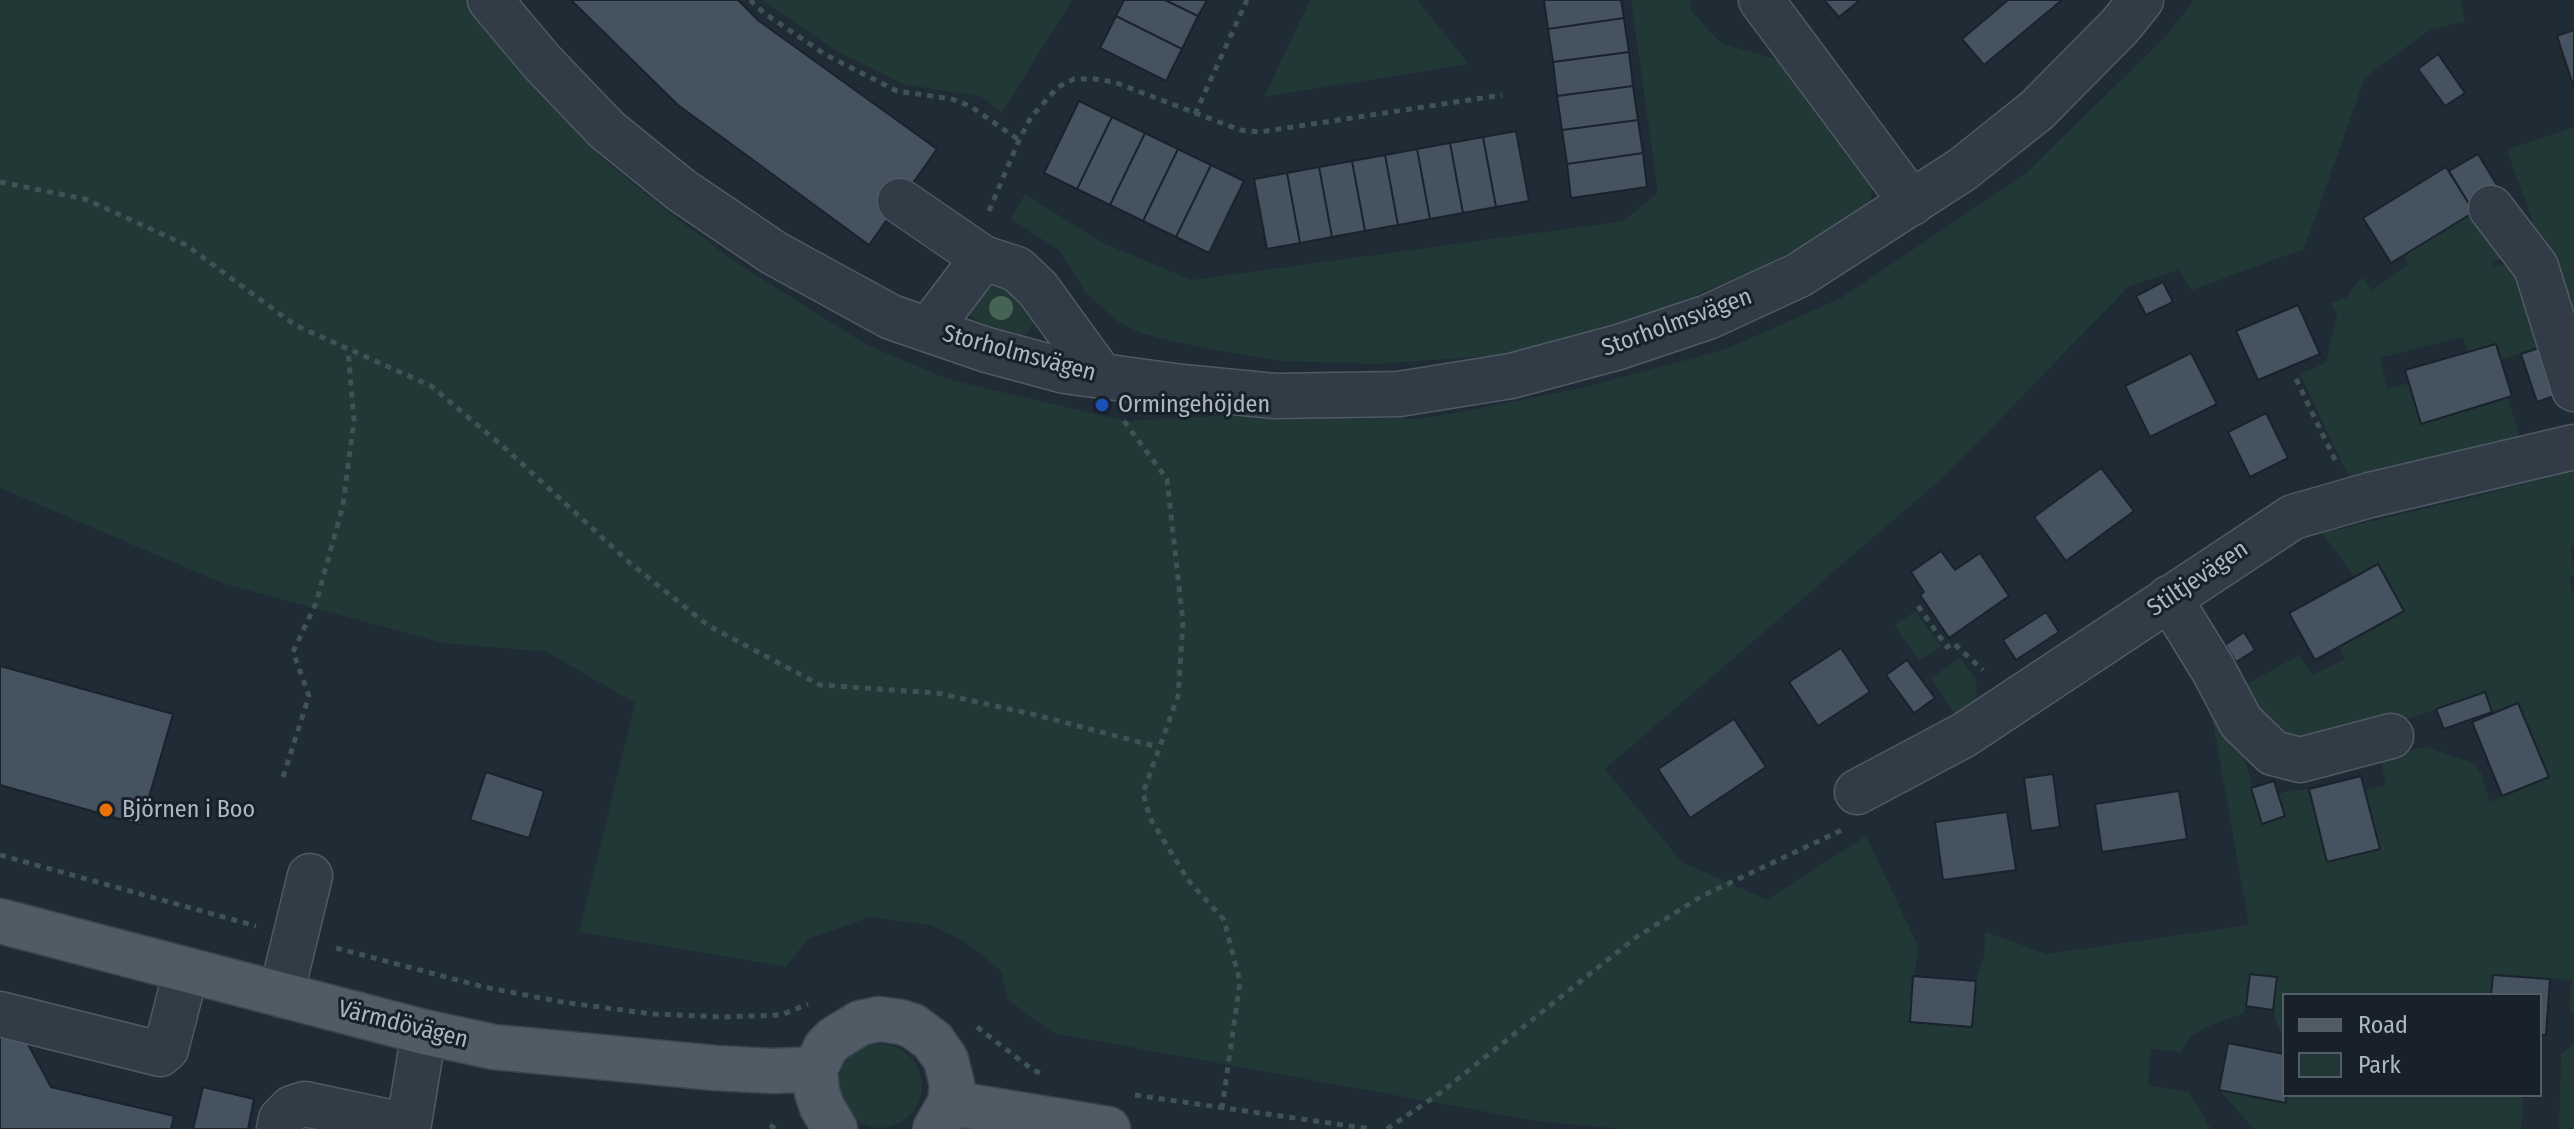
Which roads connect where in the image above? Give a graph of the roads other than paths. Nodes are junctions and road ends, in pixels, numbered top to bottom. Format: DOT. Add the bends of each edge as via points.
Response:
graph roads {
  1 [pos="490,0"];
  2 [pos="2141,0"];
  3 [pos="1777,6"];
  4 [pos="900,201"];
  5 [pos="1912,203"];
  6 [pos="2491,208"];
  7 [pos="983,240"];
  8 [pos="929,329"];
  9 [pos="2574,389"];
  10 [pos="1110,395"];
  11 [pos="2574,447"];
  12 [pos="2169,598"];
  13 [pos="2391,736"];
  14 [pos="1856,808"];
  15 [pos="310,876"];
  16 [pos="0,921"];
  17 [pos="186,971"];
  18 [pos="281,995"];
  19 [pos="0,1014"];
  20 [pos="424,1032"];
  21 [pos="815,1069"];
  22 [pos="943,1116"];
  23 [pos="408,1127"];
  24 [pos="279,1129"];
  25 [pos="835,1129"];
  26 [pos="1108,1129"];
  1 -- 8 [label="street, Storholmsvägen" via="607,130 681,190 798,267 891,317"];
  2 -- 5 [label="street, Storholmsvägen" via="2037,110"];
  3 -- 5 [label="street" via="1856,99"];
  4 -- 7 [label="street"];
  5 -- 10 [label="street, Storholmsvägen" via="1799,275 1708,317 1511,376 1399,394"];
  6 -- 9 [label="street" via="2536,267"];
  7 -- 8 [label="street"];
  7 -- 10 [label="street" via="1038,289"];
  8 -- 10 [label="street, Storholmsvägen" via="1065,371"];
  11 -- 12 [label="street, Stiltjevägen" via="2293,517"];
  12 -- 13 [label="street" via="2241,722 2273,753 2300,760"];
  12 -- 14 [label="street, Stiltjevägen"];
  15 -- 18 [label="street"];
  16 -- 17 [label="main road, Värmdövägen"];
  17 -- 18 [label="main road, Värmdövägen"];
  17 -- 19 [label="street" via="163,1053"];
  18 -- 20 [label="main road, Värmdövägen"];
  20 -- 21 [label="main road, Värmdövägen" via="494,1047 588,1057 774,1071"];
  20 -- 23 [label="street"];
  21 -- 22 [label="main road" via="826,1047 845,1031 879,1019 901,1022 925,1034 950,1072"];
  21 -- 25 [label="main road" via="822,1107"];
  22 -- 26 [label="main road"];
  23 -- 24 [label="street" via="305,1104 292,1108"];
}
